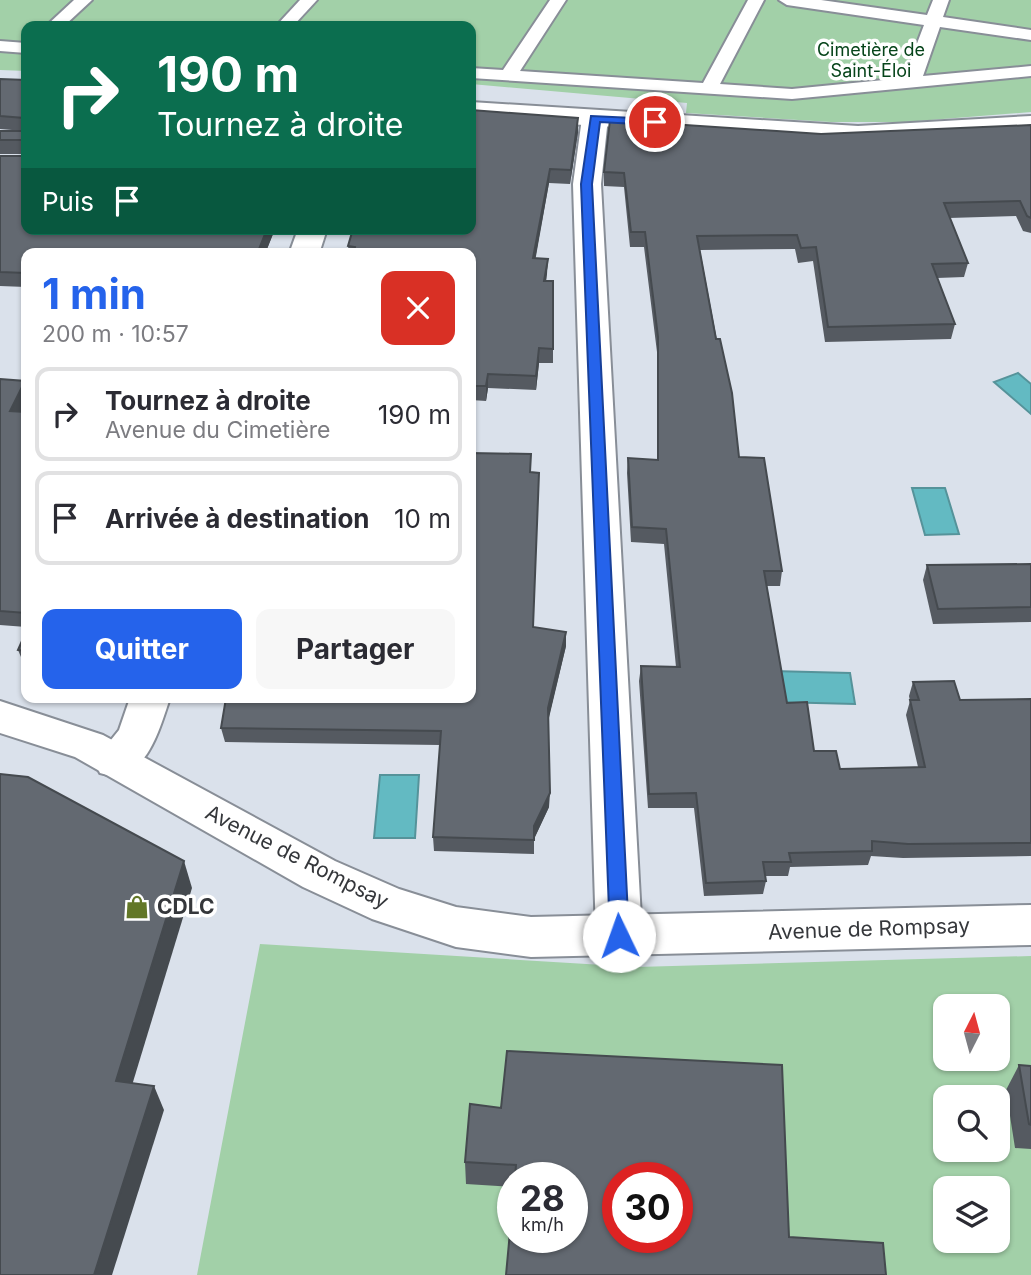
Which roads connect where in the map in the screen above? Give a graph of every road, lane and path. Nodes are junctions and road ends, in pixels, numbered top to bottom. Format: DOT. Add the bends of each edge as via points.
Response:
graph roads {
  1 [pos="84,0"];
  2 [pos="309,0"];
  3 [pos="558,0"];
  4 [pos="756,0"];
  5 [pos="787,0"];
  6 [pos="942,0"];
  7 [pos="60,21"];
  8 [pos="289,21"];
  9 [pos="933,21"];
  10 [pos="1031,35"];
  11 [pos="0,47"];
  12 [pos="21,48"];
  13 [pos="1031,71"];
  14 [pos="476,73"];
  15 [pos="508,75"];
  16 [pos="911,84"];
  17 [pos="710,88"];
  18 [pos="476,110"];
  19 [pos="595,118"];
  20 [pos="1031,124"];
  21 [pos="148,703"];
  22 [pos="0,716"];
  23 [pos="115,761"];
  24 [pos="1031,925"];
  25 [pos="619,936"];
  1 -- 7 [label="lane"];
  2 -- 8 [label="lane"];
  3 -- 15 [label="lane"];
  4 -- 17 [label="lane"];
  5 -- 9 [label="lane"];
  6 -- 9 [label="lane"];
  9 -- 10 [label="lane"];
  9 -- 16 [label="lane"];
  11 -- 12 [label="lane"];
  13 -- 16 [label="lane"];
  14 -- 15 [label="lane"];
  15 -- 17 [label="lane"];
  16 -- 17 [label="lane" via="792,94"];
  18 -- 19 [label="street"];
  19 -- 20 [label="street" via="858,134"];
  19 -- 25 [label="street" via="587,184"];
  21 -- 23 [label="street" via="136,738"];
  22 -- 23 [label="street, Avenue de Rompsay" via="89,746"];
  23 -- 25 [label="street, Avenue de Rompsay" via="319,874 388,905 456,927 531,937"];
  24 -- 25 [label="street, Avenue de Rompsay"];
}
